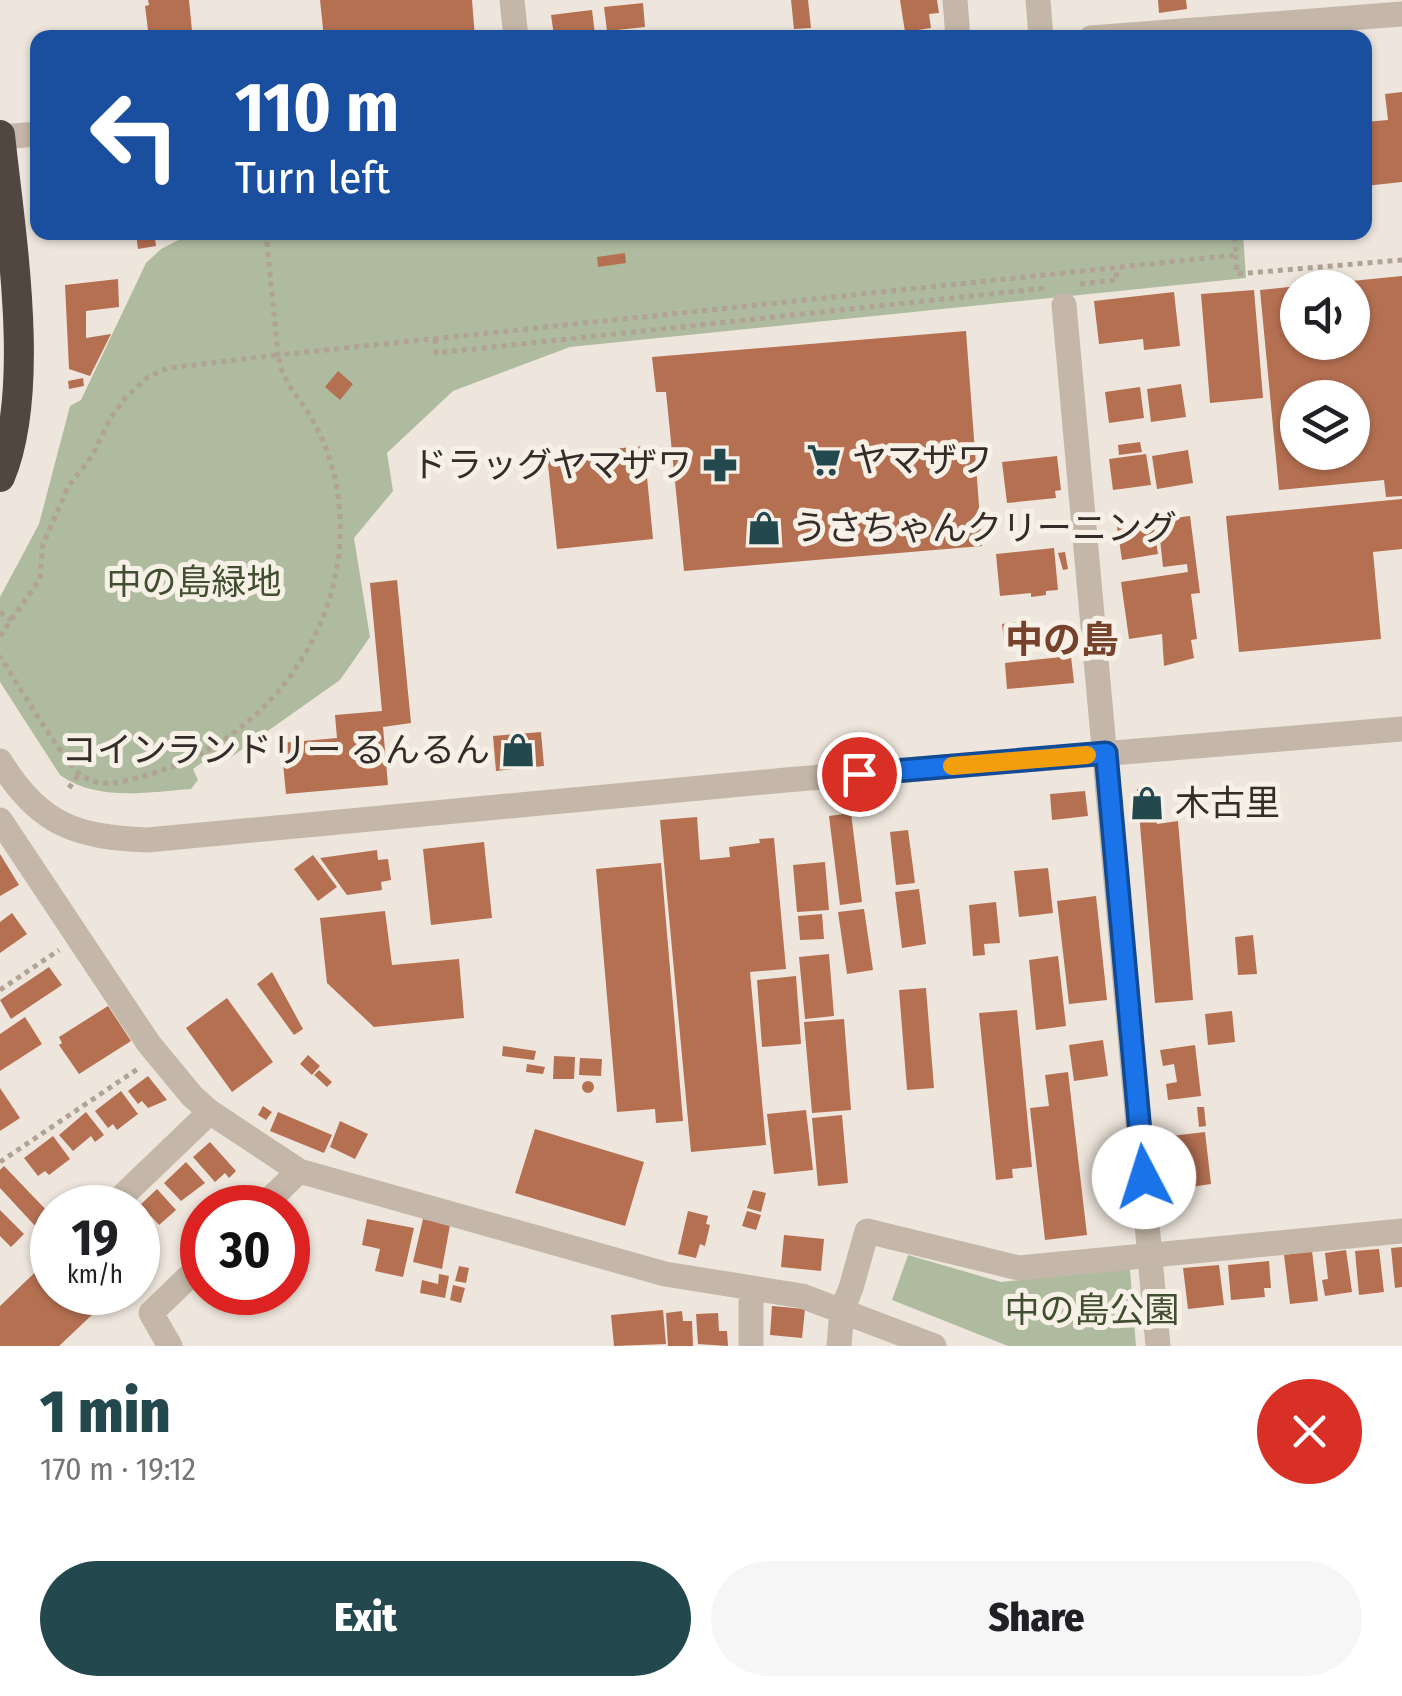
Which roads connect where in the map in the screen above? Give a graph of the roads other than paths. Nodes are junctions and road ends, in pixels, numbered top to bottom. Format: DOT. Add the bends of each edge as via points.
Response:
graph roads {
  1 [pos="512,0"];
  2 [pos="955,0"];
  3 [pos="1038,0"];
  4 [pos="1402,14"];
  5 [pos="515,30"];
  6 [pos="957,30"];
  7 [pos="1040,30"];
  8 [pos="1195,30"];
  9 [pos="30,134"];
  10 [pos="0,136"];
  11 [pos="6,240"];
  12 [pos="1064,304"];
  13 [pos="0,477"];
  14 [pos="1402,729"];
  15 [pos="1106,753"];
  16 [pos="0,761"];
  17 [pos="0,820"];
  18 [pos="210,1112"];
  19 [pos="299,1171"];
  20 [pos="134,1185"];
  21 [pos="285,1185"];
  22 [pos="1402,1231"];
  23 [pos="1151,1254"];
  24 [pos="180,1286"];
  25 [pos="751,1288"];
  26 [pos="842,1310"];
  27 [pos="170,1346"];
  28 [pos="751,1346"];
  29 [pos="839,1346"];
  30 [pos="934,1346"];
  31 [pos="1158,1346"];
  1 -- 5 [label="street"];
  2 -- 6 [label="street"];
  3 -- 7 [label="street"];
  4 -- 8 [label="street"];
  9 -- 10 [label="street"];
  10 -- 11 [label="highway"];
  11 -- 13 [label="highway" via="18,351 15,408"];
  12 -- 15 [label="street"];
  14 -- 15 [label="street"];
  15 -- 16 [label="street" via="147,840 88,835 64,825 35,806"];
  15 -- 23 [label="street"];
  17 -- 18 [label="street" via="158,1055"];
  18 -- 19 [label="street"];
  18 -- 20 [label="street"];
  19 -- 21 [label="street"];
  19 -- 25 [label="street" via="665,1274"];
  22 -- 23 [label="street"];
  23 -- 26 [label="street" via="1019,1268 867,1231"];
  23 -- 31 [label="street"];
  24 -- 27 [label="street" via="151,1314"];
  25 -- 26 [label="street"];
  25 -- 28 [label="street"];
  26 -- 29 [label="street"];
  26 -- 30 [label="street"];
}
